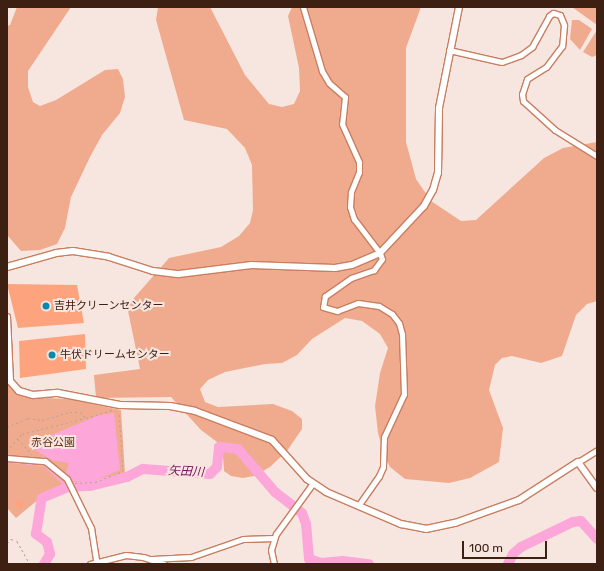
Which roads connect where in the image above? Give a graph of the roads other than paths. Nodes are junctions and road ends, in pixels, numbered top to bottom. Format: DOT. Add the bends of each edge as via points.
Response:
graph roads {
  1 [pos="303,7"];
  2 [pos="459,7"];
  3 [pos="449,50"];
  4 [pos="597,156"];
  5 [pos="380,253"];
  6 [pos="7,267"];
  7 [pos="7,317"];
  8 [pos="597,450"];
  9 [pos="7,458"];
  10 [pos="578,462"];
  11 [pos="313,483"];
  12 [pos="597,488"];
  13 [pos="358,505"];
  14 [pos="274,538"];
  15 [pos="152,559"];
  16 [pos="96,561"];
  17 [pos="90,564"];
  18 [pos="164,564"];
  19 [pos="274,564"];
  1 -- 5 [label="street" via="322,71 329,83 345,97 342,124 359,162 350,207 354,218"];
  2 -- 3 [label="street"];
  3 -- 4 [label="street" via="502,62 521,55 532,47 549,16 553,13 560,15 564,26 562,46 546,67 527,79 522,94 523,101 555,130"];
  3 -- 5 [label="street" via="439,108 438,173 433,190 424,206"];
  5 -- 6 [label="street" via="335,268 251,265 179,274 153,271 109,257 73,251 56,253"];
  5 -- 13 [label="street" via="382,259 374,270 351,278 333,290 325,296 323,307 337,311 358,303 379,306 392,314 399,323 402,334 404,394 384,437 383,467"];
  7 -- 11 [label="street" via="10,381 19,391 32,395 58,394 120,405 181,408 261,434 272,440"];
  8 -- 10 [label="street"];
  9 -- 16 [label="street" via="50,463 70,483 91,528"];
  10 -- 12 [label="street"];
  10 -- 13 [label="street" via="519,500 442,527 426,529 401,524"];
  11 -- 13 [label="street" via="326,492"];
  11 -- 14 [label="street"];
  14 -- 15 [label="street" via="243,539 191,557"];
  14 -- 19 [label="street"];
  15 -- 16 [label="street" via="126,555"];
  15 -- 18 [label="street"];
  16 -- 17 [label="street"];
}
